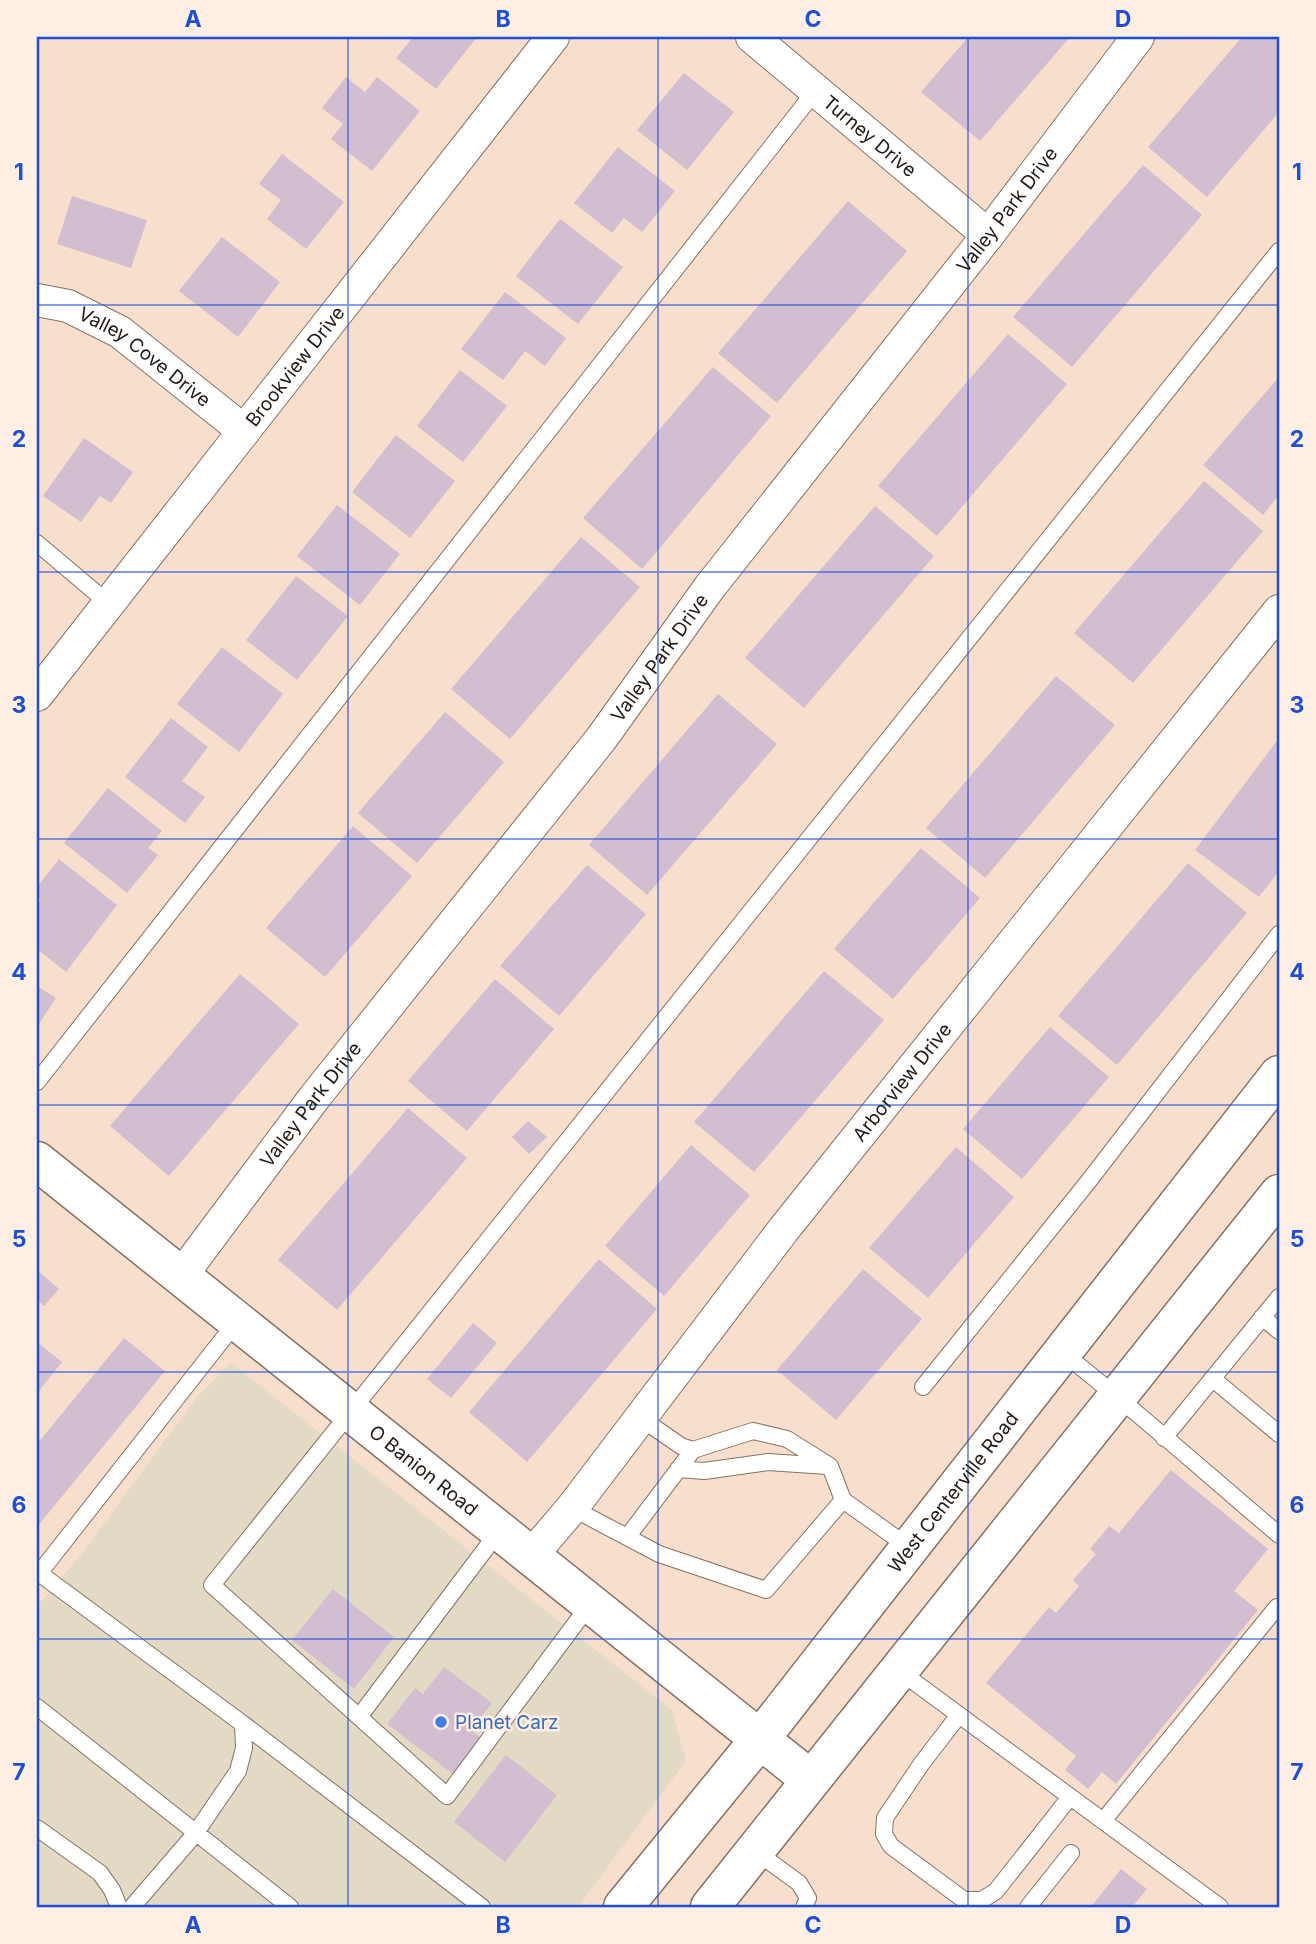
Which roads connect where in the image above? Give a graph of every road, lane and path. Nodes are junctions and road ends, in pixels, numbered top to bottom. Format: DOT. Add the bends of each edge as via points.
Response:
graph roads {
  1 [pos="553,37"];
  2 [pos="752,37"];
  3 [pos="1138,37"];
  4 [pos="816,90"];
  5 [pos="988,235"];
  6 [pos="1279,251"];
  7 [pos="37,300"];
  8 [pos="244,430"];
  9 [pos="37,543"];
  10 [pos="108,603"];
  11 [pos="1279,611"];
  12 [pos="37,695"];
  13 [pos="1279,934"];
  14 [pos="1279,1075"];
  15 [pos="37,1082"];
  16 [pos="37,1161"];
  17 [pos="1274,1212"];
  18 [pos="181,1276"];
  19 [pos="1279,1297"];
  20 [pos="1262,1317"];
  21 [pos="237,1321"];
  22 [pos="1279,1331"];
  23 [pos="1063,1353"];
  24 [pos="1213,1379"];
  25 [pos="923,1387"];
  26 [pos="1117,1396"];
  27 [pos="350,1412"];
  28 [pos="639,1417"];
  29 [pos="1279,1434"];
  30 [pos="1164,1438"];
  31 [pos="693,1450"];
  32 [pos="830,1466"];
  33 [pos="678,1469"];
  34 [pos="843,1500"];
  35 [pos="572,1508"];
  36 [pos="499,1531"];
  37 [pos="1279,1535"];
  38 [pos="628,1536"];
  39 [pos="910,1548"];
  40 [pos="531,1556"];
  41 [pos="38,1575"];
  42 [pos="590,1604"];
  43 [pos="1279,1609"];
  44 [pos="898,1670"];
  45 [pos="37,1707"];
  46 [pos="959,1715"];
  47 [pos="359,1717"];
  48 [pos="243,1724"];
  49 [pos="760,1740"];
  50 [pos="811,1780"];
  51 [pos="1070,1797"];
  52 [pos="1103,1821"];
  53 [pos="37,1828"];
  54 [pos="195,1834"];
  55 [pos="755,1850"];
  56 [pos="1070,1853"];
  57 [pos="119,1907"];
  58 [pos="132,1907"];
  59 [pos="290,1907"];
  60 [pos="482,1907"];
  61 [pos="623,1907"];
  62 [pos="710,1907"];
  63 [pos="804,1907"];
  64 [pos="1028,1907"];
  65 [pos="1220,1907"];
  1 -- 8 [label="street, Brookview Drive"];
  2 -- 4 [label="street, Turney Drive"];
  3 -- 5 [label="street, Valley Park Drive"];
  4 -- 5 [label="street, Turney Drive"];
  4 -- 15 [label="lane"];
  5 -- 18 [label="street, Valley Park Drive" via="709,588 601,739 314,1098"];
  6 -- 27 [label="lane"];
  7 -- 8 [label="street, Valley Cove Drive" via="68,306 120,332"];
  8 -- 10 [label="street, Brookview Drive"];
  9 -- 10 [label="lane"];
  10 -- 12 [label="street, Brookview Drive"];
  11 -- 28 [label="street, Arborview Drive"];
  13 -- 25 [label="lane"];
  14 -- 23 [label="main road, West Centerville Road"];
  16 -- 18 [label="main road, O Banion Road"];
  17 -- 26 [label="main road"];
  18 -- 21 [label="main road, O Banion Road"];
  19 -- 20 [label="lane"];
  20 -- 22 [label="lane"];
  20 -- 24 [label="lane"];
  21 -- 27 [label="main road, O Banion Road"];
  21 -- 41 [label="lane"];
  23 -- 26 [label="lane"];
  23 -- 39 [label="main road, West Centerville Road"];
  24 -- 29 [label="lane"];
  24 -- 30 [label="lane"];
  26 -- 30 [label="lane"];
  26 -- 44 [label="main road"];
  27 -- 36 [label="main road, O Banion Road"];
  27 -- 47 [label="lane" via="212,1585"];
  28 -- 31 [label="lane"];
  28 -- 35 [label="street, Arborview Drive"];
  30 -- 37 [label="lane"];
  31 -- 32 [label="lane" via="753,1431 787,1439"];
  31 -- 33 [label="lane"];
  32 -- 33 [label="lane" via="768,1462 704,1471"];
  32 -- 34 [label="lane"];
  33 -- 38 [label="lane"];
  34 -- 38 [label="lane" via="765,1590 659,1554"];
  34 -- 39 [label="lane"];
  35 -- 38 [label="lane"];
  35 -- 40 [label="street, Arborview Drive"];
  36 -- 40 [label="main road, O Banion Road"];
  36 -- 47 [label="lane"];
  39 -- 49 [label="main road, West Centerville Road"];
  40 -- 42 [label="main road, O Banion Road"];
  41 -- 48 [label="lane"];
  42 -- 47 [label="lane" via="447,1796"];
  42 -- 49 [label="main road, O Banion Road"];
  43 -- 52 [label="lane"];
  44 -- 46 [label="lane"];
  44 -- 50 [label="main road"];
  45 -- 54 [label="lane"];
  46 -- 51 [label="lane"];
  46 -- 51 [label="lane" via="885,1818 884,1833 891,1846 964,1900 982,1900 996,1891"];
  48 -- 54 [label="lane" via="244,1748 238,1771"];
  48 -- 60 [label="lane"];
  49 -- 50 [label="main road, O Banion Road"];
  49 -- 61 [label="main road, West Centerville Road"];
  50 -- 55 [label="main road"];
  51 -- 52 [label="lane"];
  52 -- 65 [label="lane"];
  53 -- 57 [label="lane" via="100,1873"];
  54 -- 58 [label="lane"];
  54 -- 59 [label="lane"];
  55 -- 62 [label="main road"];
  55 -- 63 [label="lane" via="799,1883 808,1898"];
  56 -- 64 [label="lane"];
}
